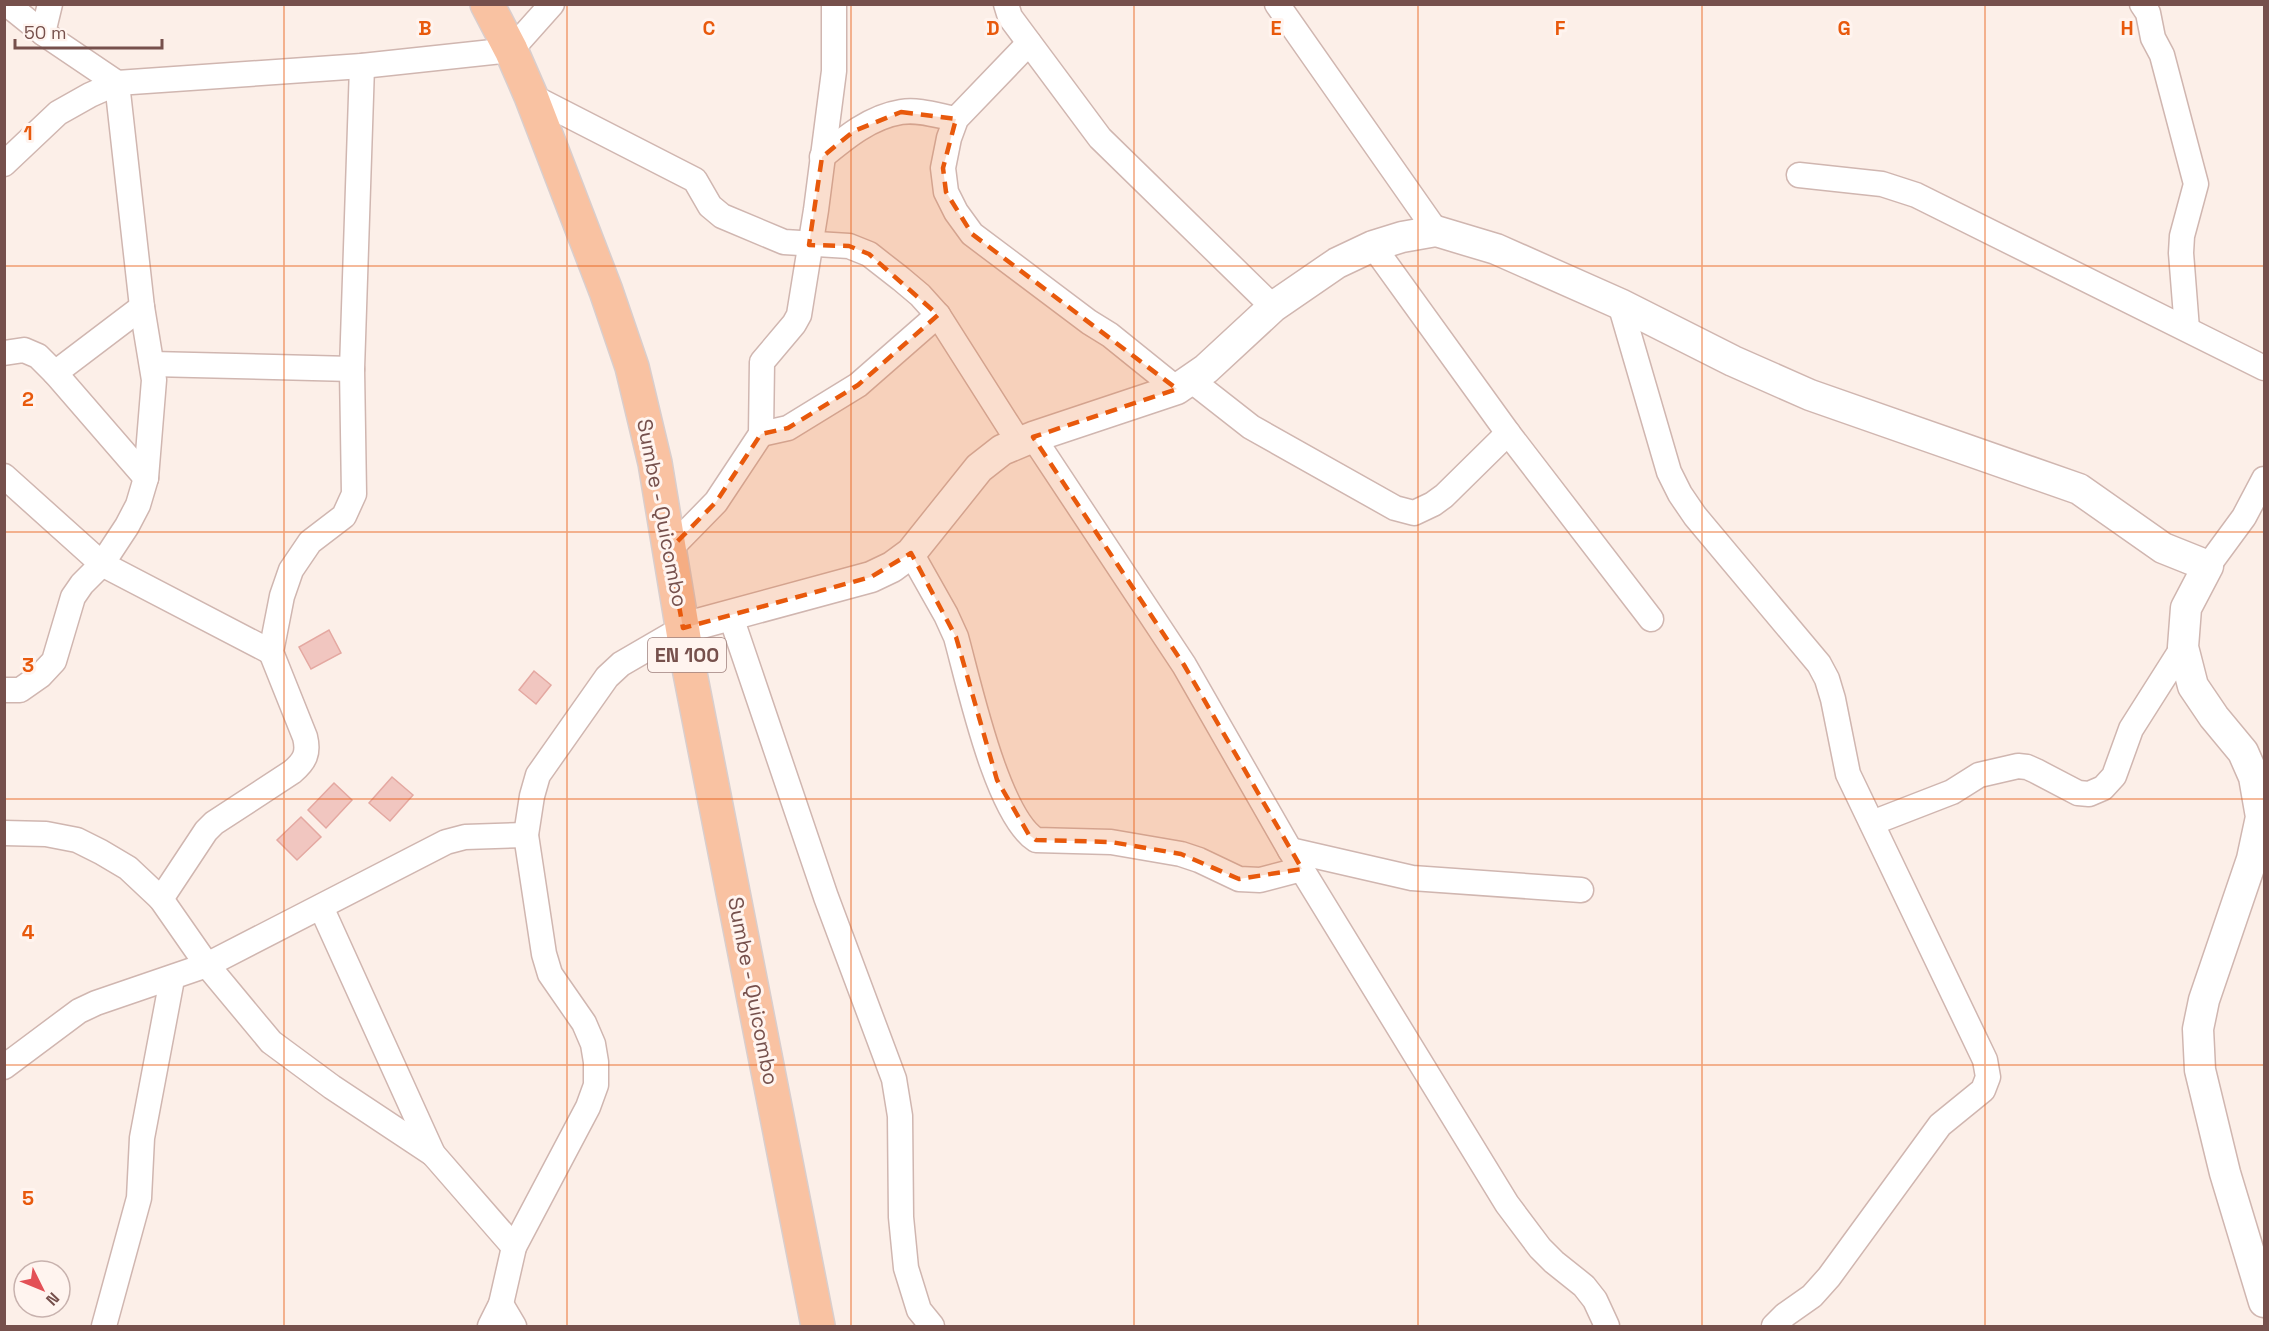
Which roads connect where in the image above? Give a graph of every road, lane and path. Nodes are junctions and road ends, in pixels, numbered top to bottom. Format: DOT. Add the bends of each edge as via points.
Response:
graph roads {
  1 [pos="7,4"];
  2 [pos="50,4"];
  3 [pos="487,4"];
  4 [pos="552,4"];
  5 [pos="834,4"];
  6 [pos="1006,4"];
  7 [pos="1277,4"];
  8 [pos="2142,4"];
  9 [pos="43,33"];
  10 [pos="1029,43"];
  11 [pos="511,50"];
  12 [pos="362,66"];
  13 [pos="117,83"];
  14 [pos="531,96"];
  15 [pos="956,119"];
  16 [pos="822,157"];
  17 [pos="4,164"];
  18 [pos="1799,175"];
  19 [pos="1436,231"];
  20 [pos="809,245"];
  21 [pos="1373,246"];
  22 [pos="1620,304"];
  23 [pos="142,307"];
  24 [pos="1273,307"];
  25 [pos="938,315"];
  26 [pos="2187,329"];
  27 [pos="4,353"];
  28 [pos="152,364"];
  29 [pos="2265,368"];
  30 [pos="351,369"];
  31 [pos="55,373"];
  32 [pos="1184,385"];
  33 [pos="1508,433"];
  34 [pos="761,434"];
  35 [pos="1026,441"];
  36 [pos="4,476"];
  37 [pos="146,478"];
  38 [pos="2265,479"];
  39 [pos="669,550"];
  40 [pos="910,553"];
  41 [pos="102,564"];
  42 [pos="2208,567"];
  43 [pos="730,614"];
  44 [pos="1651,619"];
  45 [pos="683,628"];
  46 [pos="2183,646"];
  47 [pos="271,652"];
  48 [pos="4,690"];
  49 [pos="1872,823"];
  50 [pos="4,832"];
  51 [pos="526,835"];
  52 [pos="1296,860"];
  53 [pos="1581,890"];
  54 [pos="161,899"];
  55 [pos="321,907"];
  56 [pos="207,965"];
  57 [pos="172,979"];
  58 [pos="4,1067"];
  59 [pos="433,1154"];
  60 [pos="514,1247"];
  61 [pos="2265,1302"];
  62 [pos="501,1304"];
  63 [pos="104,1326"];
  64 [pos="490,1326"];
  65 [pos="514,1326"];
  66 [pos="818,1326"];
  67 [pos="932,1326"];
  68 [pos="1607,1326"];
  69 [pos="1774,1326"];
  1 -- 9 [label="street"];
  2 -- 9 [label="street"];
  3 -- 11 [label="main road, Sumbe - Quicombo / EN 100"];
  4 -- 11 [label="street"];
  5 -- 16 [label="street" via="834,71"];
  6 -- 10 [label="street" via="1010,17"];
  7 -- 19 [label="street"];
  8 -- 26 [label="street" via="2148,13 2152,38 2162,55 2196,184 2182,236"];
  9 -- 13 [label="street"];
  10 -- 15 [label="street"];
  10 -- 24 [label="street" via="1100,138"];
  11 -- 12 [label="street"];
  11 -- 14 [label="main road, Sumbe - Quicombo / EN 100"];
  12 -- 13 [label="street"];
  12 -- 30 [label="street"];
  13 -- 17 [label="street" via="58,114"];
  13 -- 23 [label="street"];
  14 -- 20 [label="street" via="695,180 710,206 722,216 777,240"];
  14 -- 39 [label="main road, Sumbe - Quicombo / EN 100" via="632,367 655,463"];
  15 -- 16 [label="street" via="901,112 854,131"];
  15 -- 32 [label="street" via="943,168 946,192 972,234 1089,322"];
  16 -- 20 [label="street"];
  18 -- 26 [label="street" via="1882,184 1916,195"];
  19 -- 21 [label="street"];
  19 -- 22 [label="street" via="1496,249"];
  20 -- 25 [label="street" via="849,246 869,254 921,295"];
  20 -- 34 [label="street" via="799,315 762,363"];
  21 -- 24 [label="street" via="1337,263"];
  21 -- 33 [label="street"];
  22 -- 42 [label="street" via="1810,395 2079,489 2163,548"];
  22 -- 49 [label="street" via="1669,472 1695,516 1819,664 1833,699 1848,774"];
  23 -- 28 [label="street"];
  23 -- 31 [label="street"];
  24 -- 32 [label="street"];
  25 -- 34 [label="street" via="858,385 788,428"];
  25 -- 35 [label="street"];
  26 -- 29 [label="street"];
  27 -- 31 [label="street" via="24,351 38,356"];
  28 -- 30 [label="street"];
  28 -- 37 [label="street" via="154,398"];
  30 -- 47 [label="street" via="354,494 344,516 310,542 291,570"];
  31 -- 37 [label="street"];
  32 -- 33 [label="street" via="1395,508 1414,513 1444,496"];
  32 -- 35 [label="street"];
  33 -- 44 [label="street"];
  34 -- 39 [label="street" via="716,502"];
  35 -- 40 [label="street" via="1002,450 979,468"];
  35 -- 52 [label="street" via="1184,665"];
  36 -- 41 [label="street"];
  37 -- 41 [label="street" via="138,505"];
  38 -- 42 [label="street" via="2244,517"];
  39 -- 45 [label="main road, Sumbe - Quicombo / EN 100"];
  40 -- 43 [label="street" via="871,577"];
  40 -- 52 [label="street" via="956,637 997,780 1029,836 1036,840 1111,842 1181,855 1239,879 1260,880"];
  41 -- 47 [label="street"];
  41 -- 48 [label="street" via="74,597 54,661 20,690"];
  42 -- 46 [label="street" via="2186,608"];
  43 -- 45 [label="street"];
  43 -- 67 [label="street" via="826,897 894,1079 900,1116 906,1268 919,1310"];
  45 -- 51 [label="street" via="621,664 607,677 538,775"];
  45 -- 66 [label="main road, Sumbe - Quicombo / EN 100"];
  46 -- 49 [label="street" via="2131,729 2114,776 2103,788 2089,795 2078,793 2018,766 1978,775 1952,792"];
  46 -- 61 [label="street" via="2193,686 2243,752 2254,777 2261,817 2252,859 2204,1000 2198,1029 2200,1070 2209,1112"];
  47 -- 54 [label="street" via="306,737 308,749 303,762 214,823"];
  49 -- 69 [label="street" via="1985,1060 1988,1077 1983,1090 1940,1125 1829,1277"];
  50 -- 54 [label="street" via="77,840 128,868"];
  51 -- 55 [label="street" via="465,837 446,842"];
  51 -- 60 [label="street" via="547,964 593,1044 596,1085"];
  52 -- 53 [label="street" via="1412,878"];
  52 -- 68 [label="street" via="1507,1204 1540,1248 1584,1286"];
  54 -- 56 [label="street"];
  55 -- 56 [label="street"];
  55 -- 59 [label="street"];
  56 -- 57 [label="street"];
  56 -- 59 [label="street" via="271,1042"];
  57 -- 58 [label="street" via="79,1011"];
  57 -- 63 [label="street" via="142,1138 139,1198"];
  59 -- 60 [label="street"];
  60 -- 62 [label="street"];
  62 -- 64 [label="street"];
  62 -- 65 [label="street"];
}
